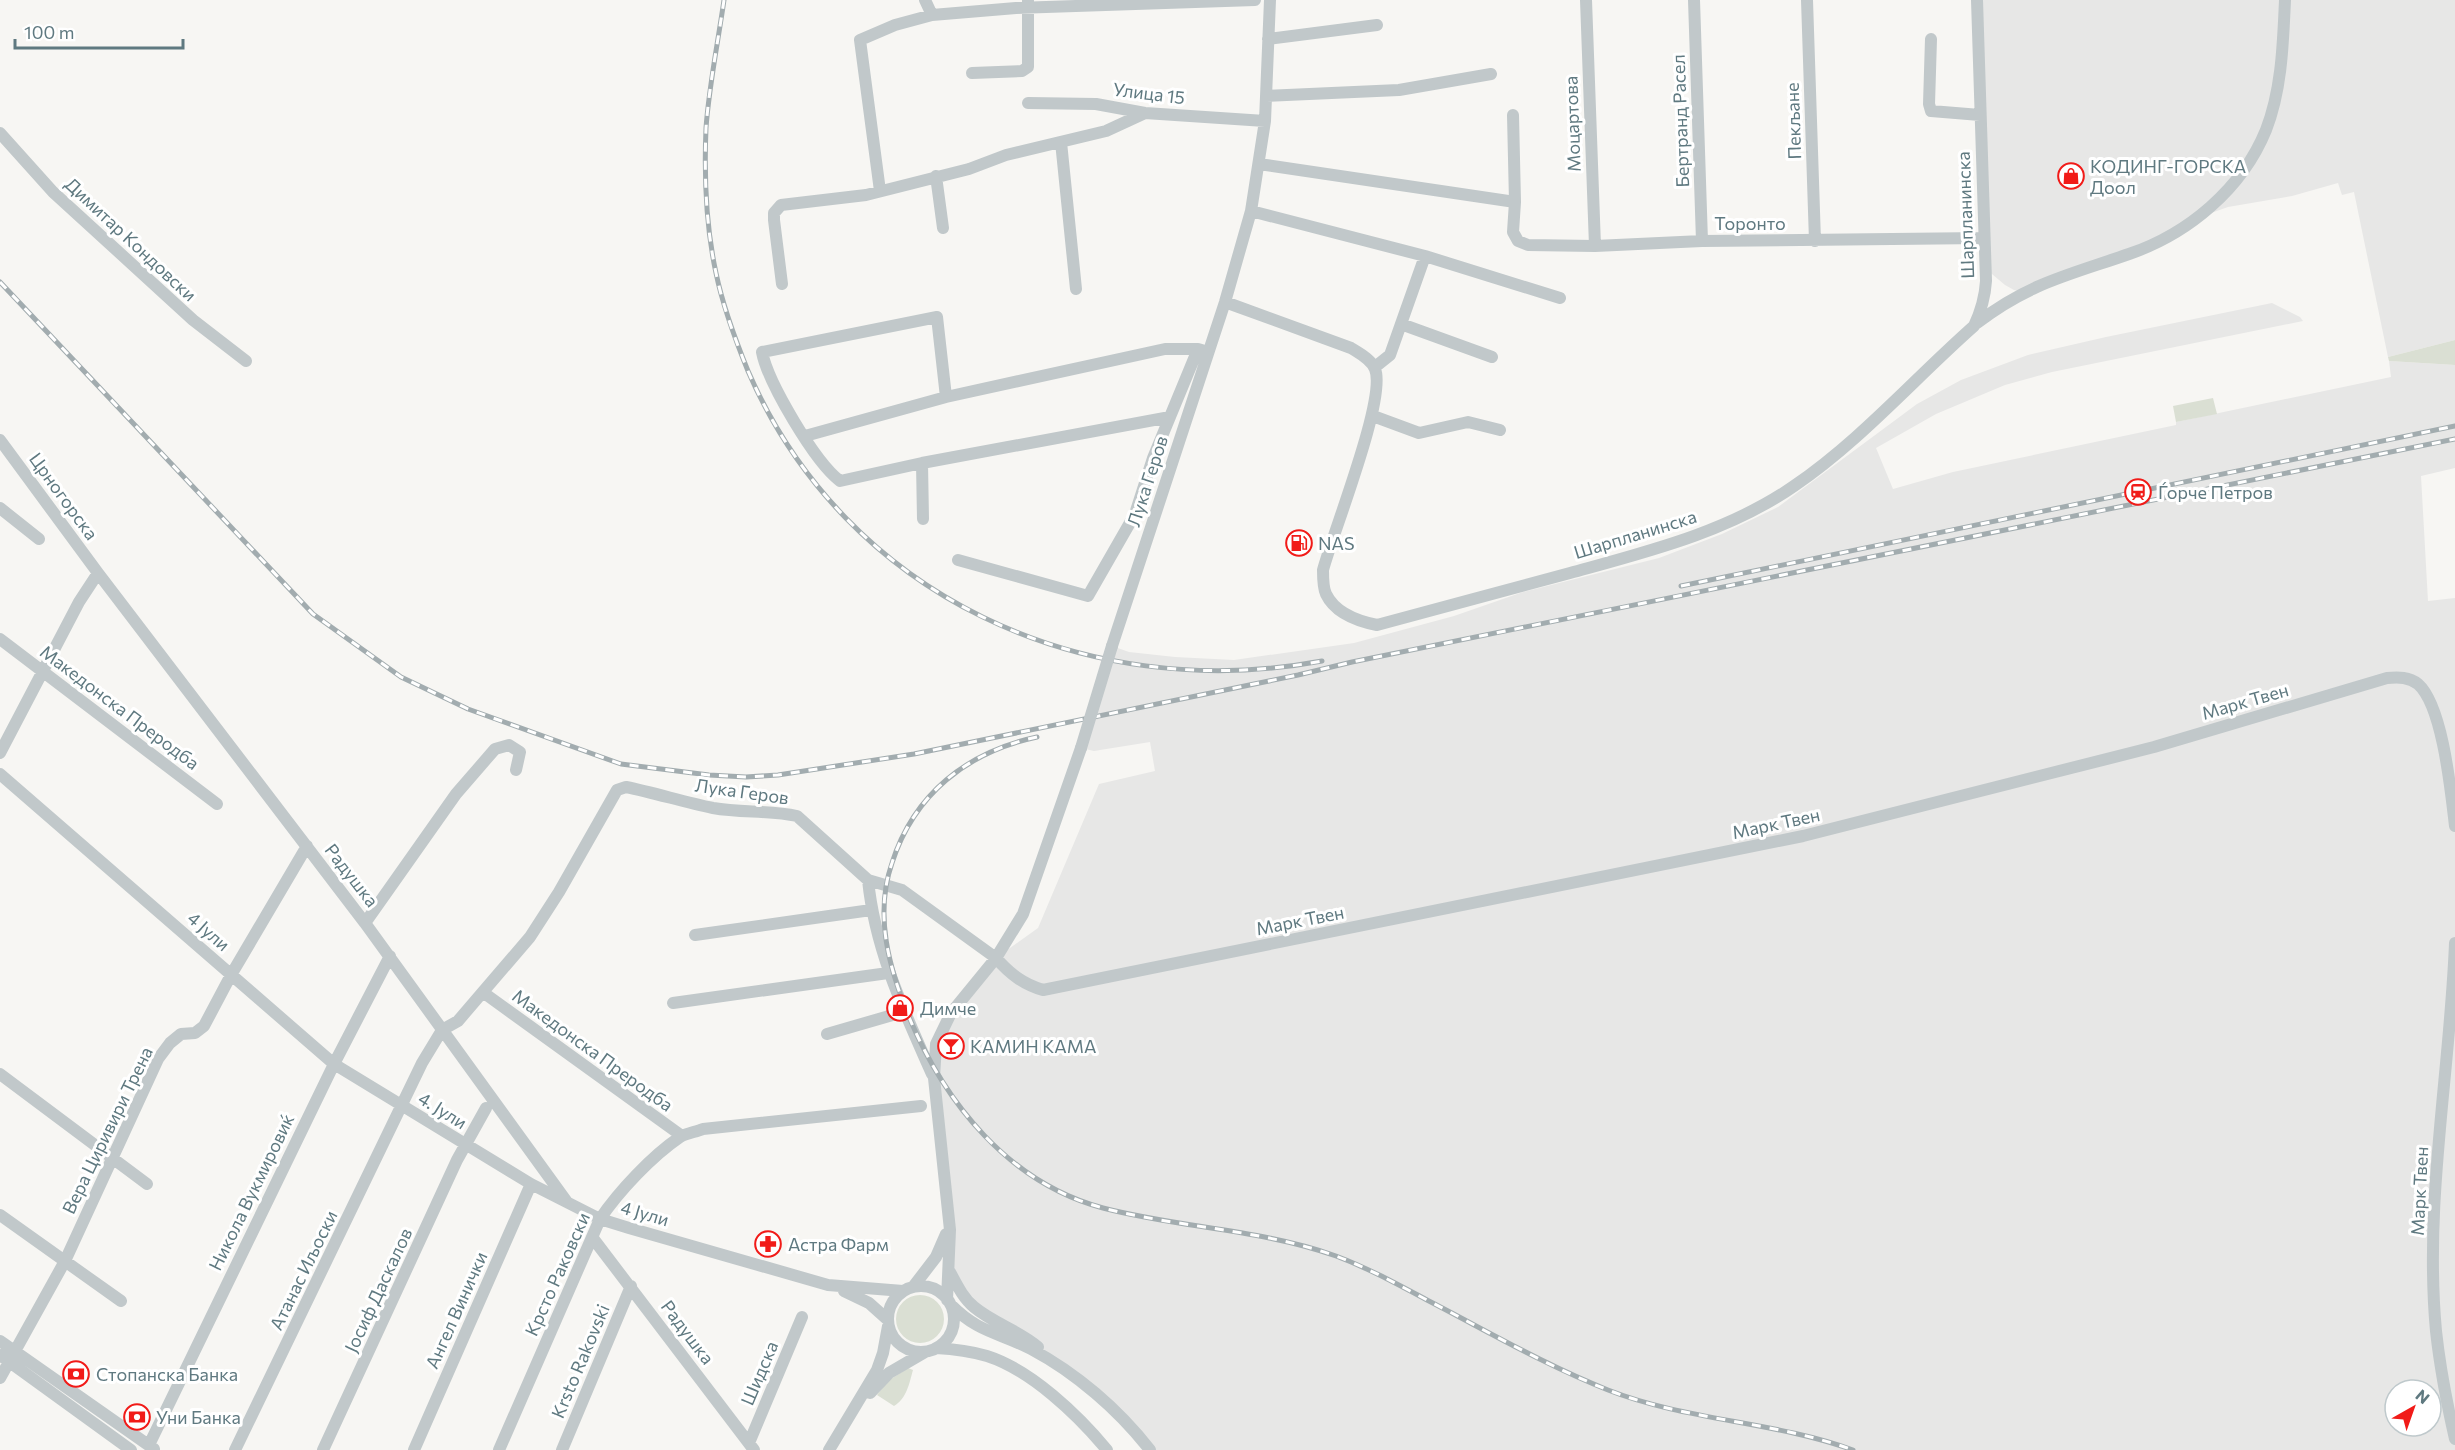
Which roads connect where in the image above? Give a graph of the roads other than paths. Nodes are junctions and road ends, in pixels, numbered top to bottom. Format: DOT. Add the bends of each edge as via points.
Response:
graph roads {
  1 [pos="925,0"];
  2 [pos="1255,0"];
  3 [pos="1270,0"];
  4 [pos="1586,0"];
  5 [pos="1694,0"];
  6 [pos="1807,0"];
  7 [pos="1977,0"];
  8 [pos="2285,0"];
  9 [pos="1028,4"];
  10 [pos="932,15"];
  11 [pos="1377,25"];
  12 [pos="1269,39"];
  13 [pos="1931,39"];
  14 [pos="972,73"];
  15 [pos="1491,74"];
  16 [pos="1267,96"];
  17 [pos="1028,103"];
  18 [pos="1145,113"];
  19 [pos="1513,115"];
  20 [pos="1980,115"];
  21 [pos="1265,121"];
  22 [pos="0,133"];
  23 [pos="1061,142"];
  24 [pos="1258,164"];
  25 [pos="936,176"];
  26 [pos="880,191"];
  27 [pos="1515,202"];
  28 [pos="1251,210"];
  29 [pos="944,228"];
  30 [pos="1983,238"];
  31 [pos="1702,241"];
  32 [pos="1815,241"];
  33 [pos="1595,246"];
  34 [pos="1425,256"];
  35 [pos="782,284"];
  36 [pos="1076,289"];
  37 [pos="1560,298"];
  38 [pos="1225,302"];
  39 [pos="1401,324"];
  40 [pos="1974,326"];
  41 [pos="1203,350"];
  42 [pos="1492,357"];
  43 [pos="246,361"];
  44 [pos="1375,367"];
  45 [pos="946,397"];
  46 [pos="1373,416"];
  47 [pos="1170,417"];
  48 [pos="1500,430"];
  49 [pos="805,436"];
  50 [pos="0,440"];
  51 [pos="922,463"];
  52 [pos="0,507"];
  53 [pos="923,519"];
  54 [pos="39,539"];
  55 [pos="958,560"];
  56 [pos="98,573"];
  57 [pos="0,639"];
  58 [pos="43,670"];
  59 [pos="0,753"];
  60 [pos="516,770"];
  61 [pos="0,774"];
  62 [pos="218,804"];
  63 [pos="2455,826"];
  64 [pos="307,846"];
  65 [pos="868,880"];
  66 [pos="871,910"];
  67 [pos="365,923"];
  68 [pos="694,935"];
  69 [pos="2455,943"];
  70 [pos="390,956"];
  71 [pos="996,958"];
  72 [pos="888,973"];
  73 [pos="231,975"];
  74 [pos="484,993"];
  75 [pos="673,1003"];
  76 [pos="903,1012"];
  77 [pos="442,1030"];
  78 [pos="827,1034"];
  79 [pos="334,1064"];
  80 [pos="0,1074"];
  81 [pos="934,1078"];
  82 [pos="401,1105"];
  83 [pos="921,1107"];
  84 [pos="486,1108"];
  85 [pos="682,1136"];
  86 [pos="466,1146"];
  87 [pos="112,1158"];
  88 [pos="147,1184"];
  89 [pos="531,1184"];
  90 [pos="570,1205"];
  91 [pos="949,1212"];
  92 [pos="0,1215"];
  93 [pos="600,1219"];
  94 [pos="592,1237"];
  95 [pos="64,1261"];
  96 [pos="950,1270"];
  97 [pos="828,1285"];
  98 [pos="631,1286"];
  99 [pos="908,1289"];
  100 [pos="121,1301"];
  101 [pos="949,1302"];
  102 [pos="802,1317"];
  103 [pos="888,1323"];
  104 [pos="0,1341"];
  105 [pos="931,1350"];
  106 [pos="8,1357"];
  107 [pos="1048,1359"];
  108 [pos="0,1378"];
  109 [pos="854,1409"];
  110 [pos="2455,1439"];
  111 [pos="751,1447"];
  112 [pos="152,1448"];
  113 [pos="132,1450"];
  114 [pos="234,1450"];
  115 [pos="323,1450"];
  116 [pos="414,1450"];
  117 [pos="500,1450"];
  118 [pos="564,1450"];
  119 [pos="829,1450"];
  120 [pos="1107,1450"];
  121 [pos="1150,1450"];
  1 -- 10 [label="street"];
  2 -- 9 [label="street"];
  3 -- 12 [label="street, Лука Геров"];
  4 -- 33 [label="street, Моцартова"];
  5 -- 31 [label="street, Бертранд Расел"];
  6 -- 32 [label="street, Пекљане"];
  7 -- 20 [label="street, Шарпланинска"];
  8 -- 40 [label="street" via="2282,57 2269,120 2236,182 2180,231 2130,254 2035,286 2001,304"];
  9 -- 10 [label="street"];
  9 -- 14 [label="street" via="1028,67 1022,71"];
  10 -- 26 [label="street" via="860,40"];
  11 -- 12 [label="street"];
  12 -- 16 [label="street, Лука Геров"];
  13 -- 20 [label="street" via="1931,111"];
  15 -- 16 [label="street" via="1399,90"];
  16 -- 21 [label="street, Лука Геров"];
  17 -- 18 [label="street, Улица 15" via="1096,104"];
  18 -- 21 [label="street, Улица 15"];
  18 -- 23 [label="street" via="1106,131"];
  19 -- 27 [label="street"];
  20 -- 30 [label="street, Шарпланинска"];
  21 -- 24 [label="street, Лука Геров"];
  22 -- 43 [label="street, Димитар Кондовски" via="53,192 193,320"];
  23 -- 25 [label="street"];
  23 -- 36 [label="street"];
  24 -- 27 [label="street"];
  24 -- 28 [label="street, Лука Геров"];
  25 -- 26 [label="street"];
  25 -- 29 [label="street"];
  26 -- 35 [label="street" via="781,206 774,213"];
  27 -- 33 [label="street, Торонто" via="1513,232 1518,241 1528,245"];
  28 -- 34 [label="street"];
  28 -- 38 [label="street, Лука Геров"];
  30 -- 32 [label="street, Торонто"];
  30 -- 40 [label="street, Шарпланинска" via="1986,293"];
  31 -- 32 [label="street, Торонто"];
  31 -- 33 [label="street, Торонто"];
  34 -- 37 [label="street"];
  34 -- 39 [label="street"];
  38 -- 41 [label="street, Лука Геров"];
  38 -- 44 [label="street" via="1351,348"];
  39 -- 42 [label="street"];
  39 -- 44 [label="street" via="1390,355"];
  40 -- 46 [label="street, Шарпланинска" via="1835,454 1793,487 1751,511 1636,555 1377,625 1355,621 1341,610 1325,593 1323,570"];
  41 -- 45 [label="street" via="1165,349"];
  41 -- 47 [label="street"];
  41 -- 71 [label="street, Лука Геров, bridge" via="1081,748 1023,914"];
  44 -- 46 [label="street, Шарпланинска" via="1379,382"];
  45 -- 49 [label="street"];
  45 -- 49 [label="street" via="937,317 762,352 772,384"];
  46 -- 48 [label="street" via="1419,434 1468,422"];
  47 -- 51 [label="street"];
  47 -- 55 [label="street" via="1135,514 1088,596"];
  49 -- 51 [label="street" via="840,481"];
  50 -- 56 [label="street, Црногорска"];
  51 -- 53 [label="street"];
  52 -- 54 [label="street"];
  56 -- 58 [label="street"];
  56 -- 64 [label="street, Радушка"];
  57 -- 58 [label="street, Македонска Преродба"];
  58 -- 59 [label="street"];
  58 -- 62 [label="street, Македонска Преродба"];
  60 -- 67 [label="street" via="520,752 508,745 495,749 456,794"];
  61 -- 73 [label="street, 4 Јули"];
  63 -- 71 [label="street, Марк Твен" via="2448,775 2426,692 2416,682 2388,678 2154,747 1803,837 1079,983 1043,990 1030,986"];
  64 -- 67 [label="street, Радушка"];
  64 -- 73 [label="street, Вера Циривири Трена"];
  65 -- 66 [label="street"];
  65 -- 71 [label="street, Лука Геров" via="902,890"];
  65 -- 74 [label="street, Лука Геров" via="797,816 713,808 626,787 618,790 530,938"];
  66 -- 68 [label="street"];
  66 -- 72 [label="street"];
  67 -- 70 [label="street, Радушка"];
  69 -- 110 [label="street, Марк Твен" via="2433,1256 2436,1330"];
  70 -- 77 [label="street, Радушка"];
  70 -- 79 [label="street, Никола Вукмировиќ"];
  71 -- 81 [label="street, Лука Геров" via="951,1013 936,1044"];
  72 -- 75 [label="street"];
  72 -- 76 [label="street"];
  73 -- 79 [label="street, 4 Јули"];
  73 -- 87 [label="street, Вера Циривири Трена" via="204,1026 195,1033 181,1034 158,1059"];
  74 -- 77 [label="street" via="458,1021"];
  74 -- 85 [label="street, Македонска Преродба"];
  76 -- 78 [label="street"];
  76 -- 81 [label="street"];
  77 -- 82 [label="street"];
  77 -- 90 [label="street, Радушка"];
  79 -- 82 [label="street, 4 Јули"];
  79 -- 112 [label="street, Никола Вукмировиќ"];
  80 -- 87 [label="street"];
  81 -- 91 [label="street, Лука Геров"];
  82 -- 86 [label="street, 4. Јули"];
  82 -- 114 [label="street, Aтанас Иљоски"];
  83 -- 85 [label="street" via="703,1129"];
  84 -- 86 [label="street, Јосиф Даскалов"];
  85 -- 93 [label="street, Крсто Раковски" via="621,1191"];
  86 -- 89 [label="street, 4 Јули"];
  86 -- 115 [label="street, Јосиф Даскалов"];
  87 -- 88 [label="street"];
  87 -- 95 [label="street, Вера Циривири Трена"];
  89 -- 90 [label="street, 4 Јули"];
  89 -- 116 [label="street, Ангел Винички"];
  90 -- 93 [label="street, 4 Јули"];
  91 -- 96 [label="street, Лука Геров"];
  91 -- 99 [label="street, Лука Геров" via="943,1245"];
  92 -- 95 [label="street"];
  93 -- 94 [label="street, Крсто Раковски"];
  93 -- 97 [label="street, 4 Јули"];
  94 -- 98 [label="street, Радушка"];
  94 -- 117 [label="street, Крсто Раковски"];
  95 -- 100 [label="street"];
  95 -- 106 [label="street, Вера Циривири Трена"];
  96 -- 101 [label="street, Лука Геров"];
  96 -- 107 [label="street" via="974,1307 1026,1338"];
  97 -- 99 [label="street, 4 Јули"];
  97 -- 103 [label="street, 4 Јули" via="864,1300"];
  98 -- 111 [label="street, Радушка"];
  98 -- 118 [label="street, Krsto Rakovski"];
  99 -- 101 [label="street" via="932,1288"];
  99 -- 103 [label="street" via="891,1304"];
  101 -- 105 [label="street" via="954,1317 952,1329 946,1340"];
  101 -- 107 [label="street" via="980,1328"];
  102 -- 111 [label="street, Шидска"];
  103 -- 105 [label="street" via="896,1341 904,1347"];
  103 -- 109 [label="street" via="877,1370"];
  104 -- 106 [label="street"];
  105 -- 109 [label="street" via="889,1373"];
  105 -- 120 [label="street" via="973,1352 1001,1361 1062,1403"];
  106 -- 108 [label="street, Вера Циривири Трена"];
  106 -- 112 [label="street"];
  106 -- 113 [label="street"];
  107 -- 121 [label="street" via="1106,1403"];
  109 -- 119 [label="street"];
}
